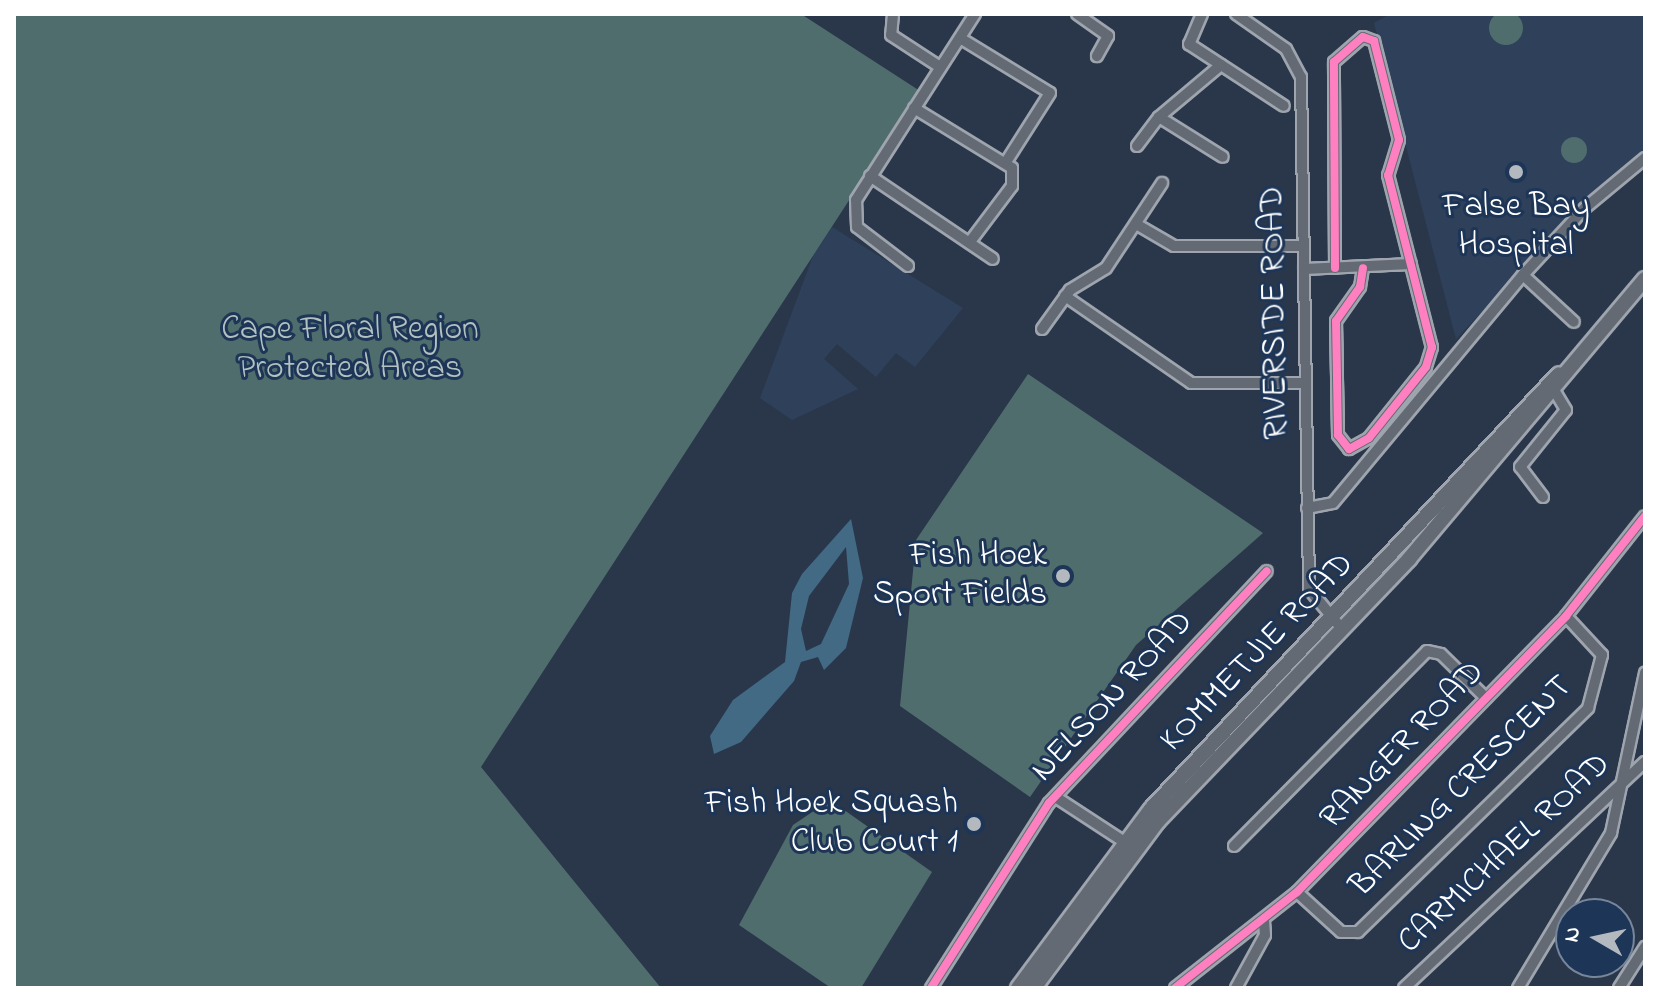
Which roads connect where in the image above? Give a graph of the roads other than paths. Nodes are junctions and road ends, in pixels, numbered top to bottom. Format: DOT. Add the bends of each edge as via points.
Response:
graph roads {
  1 [pos="893,14"];
  2 [pos="975,14"];
  3 [pos="1077,14"];
  4 [pos="1202,14"];
  5 [pos="1236,14"];
  6 [pos="960,38"];
  7 [pos="1097,56"];
  8 [pos="1221,65"];
  9 [pos="940,67"];
  10 [pos="1284,106"];
  11 [pos="914,108"];
  12 [pos="1159,117"];
  13 [pos="1137,146"];
  14 [pos="1223,157"];
  15 [pos="1645,158"];
  16 [pos="1006,162"];
  17 [pos="870,176"];
  18 [pos="1162,183"];
  19 [pos="1136,224"];
  20 [pos="969,243"];
  21 [pos="1303,246"];
  22 [pos="993,259"];
  23 [pos="1411,264"];
  24 [pos="908,266"];
  25 [pos="1335,268"];
  26 [pos="1363,268"];
  27 [pos="1304,269"];
  28 [pos="1523,275"];
  29 [pos="1645,279"];
  30 [pos="1065,296"];
  31 [pos="1574,322"];
  32 [pos="1042,329"];
  33 [pos="1559,374"];
  34 [pos="1304,383"];
  35 [pos="1554,390"];
  36 [pos="1543,497"];
  37 [pos="1307,508"];
  38 [pos="1645,516"];
  39 [pos="1267,571"];
  40 [pos="1566,616"];
  41 [pos="1336,624"];
  42 [pos="1645,673"];
  43 [pos="1486,698"];
  44 [pos="1645,762"];
  45 [pos="1626,779"];
  46 [pos="1057,798"];
  47 [pos="1129,845"];
  48 [pos="1234,846"];
  49 [pos="1297,892"];
  50 [pos="1264,922"];
  51 [pos="1645,947"];
  52 [pos="1419,973"];
  53 [pos="931,988"];
  54 [pos="1018,988"];
  55 [pos="1034,988"];
  56 [pos="1175,988"];
  57 [pos="1236,988"];
  58 [pos="1404,988"];
  59 [pos="1414,988"];
  60 [pos="1518,988"];
  61 [pos="1619,988"];
  1 -- 9 [label="street" via="891,35"];
  2 -- 6 [label="street"];
  3 -- 7 [label="street" via="1108,36"];
  4 -- 8 [label="street" via="1189,44"];
  5 -- 21 [label="street, RIVERSIDE ROAD" via="1286,49 1299,67"];
  6 -- 9 [label="street"];
  6 -- 16 [label="street" via="1050,93"];
  8 -- 10 [label="street"];
  8 -- 12 [label="street"];
  9 -- 11 [label="street"];
  11 -- 16 [label="street"];
  11 -- 17 [label="street"];
  12 -- 13 [label="street"];
  12 -- 14 [label="street"];
  15 -- 28 [label="street" via="1585,208"];
  16 -- 20 [label="street" via="1014,180"];
  17 -- 20 [label="street"];
  17 -- 24 [label="street" via="856,200 857,227"];
  18 -- 19 [label="street"];
  19 -- 21 [label="street" via="1180,247"];
  19 -- 30 [label="street" via="1106,268"];
  20 -- 22 [label="street"];
  21 -- 27 [label="street, RIVERSIDE ROAD"];
  23 -- 25 [label="street" via="1388,175 1399,140 1374,41 1363,37 1334,62"];
  23 -- 26 [label="street"];
  23 -- 26 [label="street" via="1432,347 1426,367 1363,445 1343,446 1336,321 1360,287"];
  25 -- 26 [label="street"];
  25 -- 27 [label="street"];
  27 -- 34 [label="street, RIVERSIDE ROAD"];
  28 -- 31 [label="street"];
  28 -- 37 [label="street" via="1333,503"];
  29 -- 33 [label="main road, KOMMETJIE ROAD"];
  30 -- 32 [label="street"];
  30 -- 34 [label="street" via="1191,383"];
  33 -- 35 [label="main road, KOMMETJIE ROAD"];
  33 -- 41 [label="main road, KOMMETJIE ROAD"];
  34 -- 37 [label="street, RIVERSIDE ROAD"];
  35 -- 36 [label="street" via="1566,410 1520,467"];
  35 -- 41 [label="main road, KOMMETJIE ROAD"];
  37 -- 41 [label="street, RIVERSIDE ROAD" via="1309,589"];
  38 -- 40 [label="street, RANGER ROAD"];
  39 -- 46 [label="street, NELSON ROAD" via="1096,746"];
  40 -- 43 [label="street, RANGER ROAD"];
  40 -- 49 [label="street, BARLING CRESCENT" via="1602,655 1588,708 1358,932 1341,932"];
  41 -- 47 [label="main road, KOMMETJIE ROAD"];
  42 -- 45 [label="street"];
  43 -- 48 [label="street" via="1441,654 1427,651"];
  43 -- 49 [label="street, RANGER ROAD"];
  44 -- 45 [label="street, CARMICHAEL ROAD"];
  45 -- 52 [label="street, CARMICHAEL ROAD"];
  45 -- 60 [label="street" via="1603,850"];
  46 -- 47 [label="street"];
  46 -- 53 [label="street, NELSON ROAD"];
  47 -- 54 [label="main road, KOMMETJIE ROAD"];
  47 -- 55 [label="main road, KOMMETJIE ROAD"];
  49 -- 50 [label="street, RANGER ROAD"];
  50 -- 56 [label="street, RANGER ROAD"];
  50 -- 57 [label="street" via="1265,935"];
  51 -- 61 [label="street"];
  52 -- 58 [label="street, CARMICHAEL ROAD"];
  52 -- 59 [label="street"];
}
